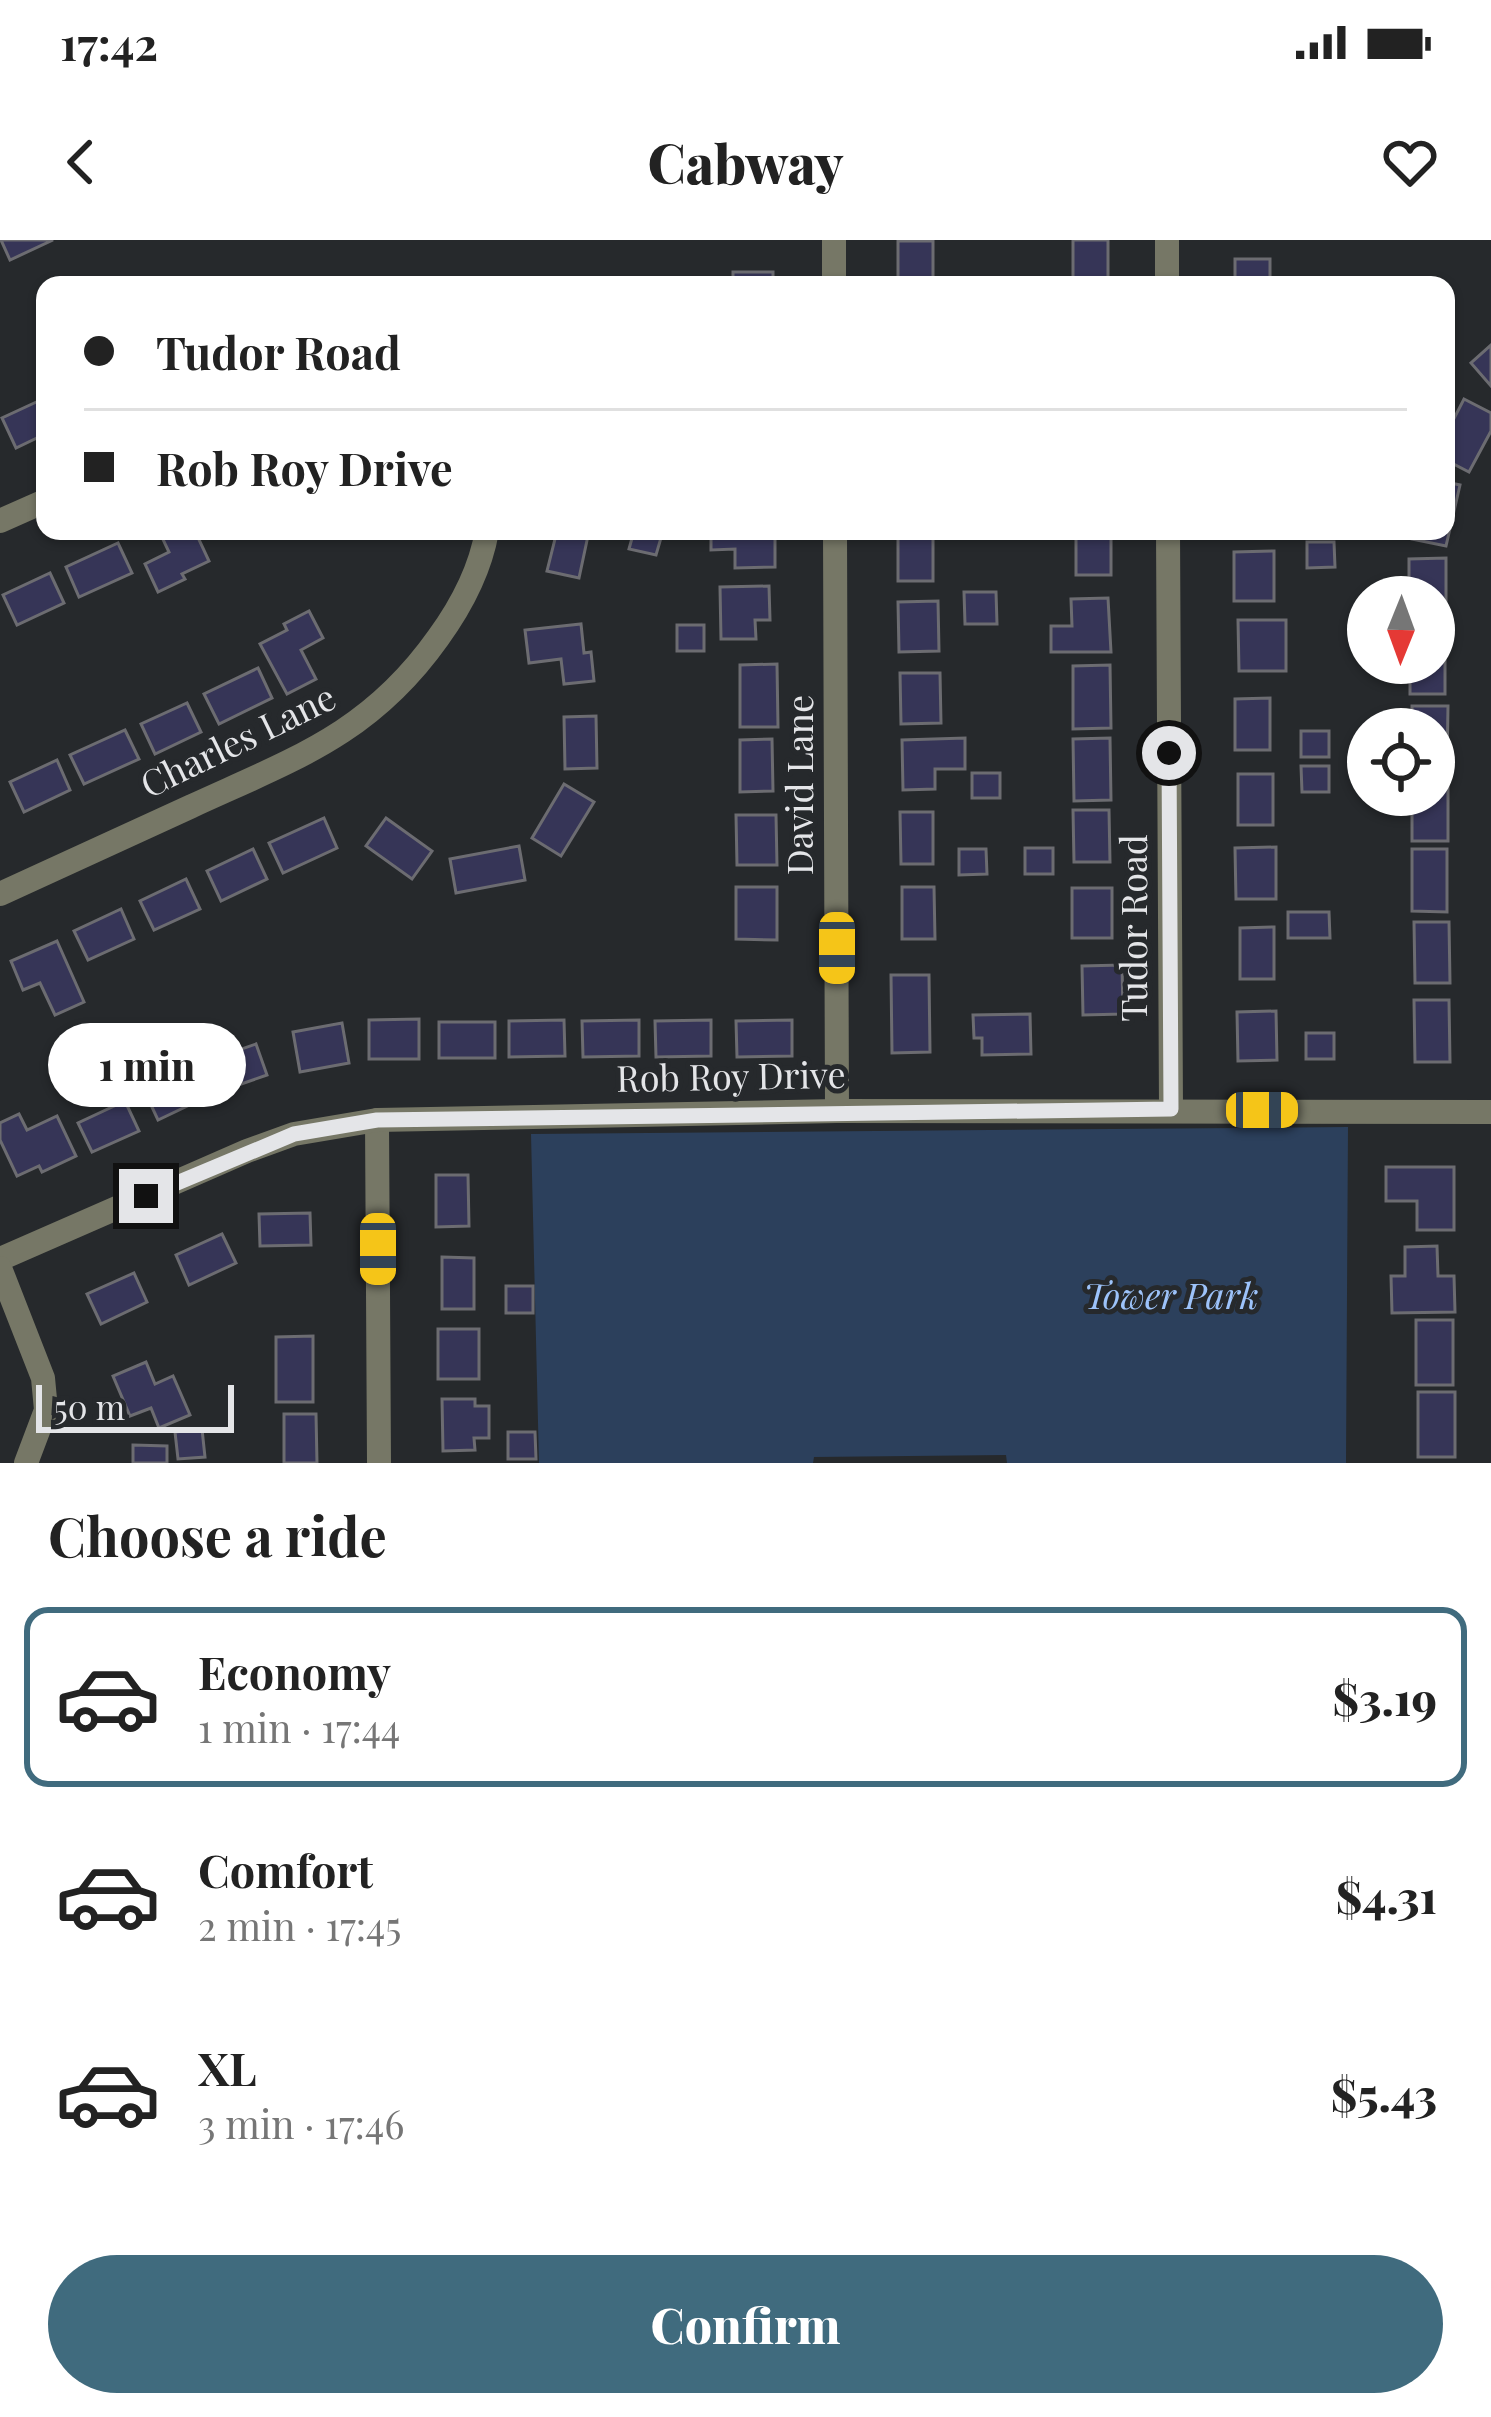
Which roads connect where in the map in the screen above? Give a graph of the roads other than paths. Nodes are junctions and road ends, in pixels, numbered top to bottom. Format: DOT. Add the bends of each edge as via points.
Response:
graph roads {
  1 [pos="834,240"];
  2 [pos="1167,240"];
  3 [pos="834,276"];
  4 [pos="1167,276"];
  5 [pos="36,505"];
  6 [pos="0,521"];
  7 [pos="485,540"];
  8 [pos="835,540"];
  9 [pos="1168,540"];
  10 [pos="0,894"];
  11 [pos="1171,1109"];
  12 [pos="838,1111"];
  13 [pos="1491,1112"];
  14 [pos="377,1120"];
  15 [pos="0,1259"];
  16 [pos="0,1268"];
  17 [pos="26,1463"];
  18 [pos="379,1463"];
  1 -- 3 [label="street"];
  2 -- 4 [label="street"];
  5 -- 6 [label="street"];
  7 -- 10 [label="street, Charles Lane" via="460,608 365,719"];
  8 -- 12 [label="street, David Lane"];
  9 -- 11 [label="street, Tudor Road"];
  11 -- 12 [label="street, Rob Roy Drive"];
  11 -- 13 [label="street, Rob Roy Drive"];
  12 -- 14 [label="street, Rob Roy Drive"];
  14 -- 15 [label="street, Rob Roy Drive" via="247,1151"];
  14 -- 18 [label="street"];
  16 -- 17 [label="street" via="43,1378 46,1410"];
}
